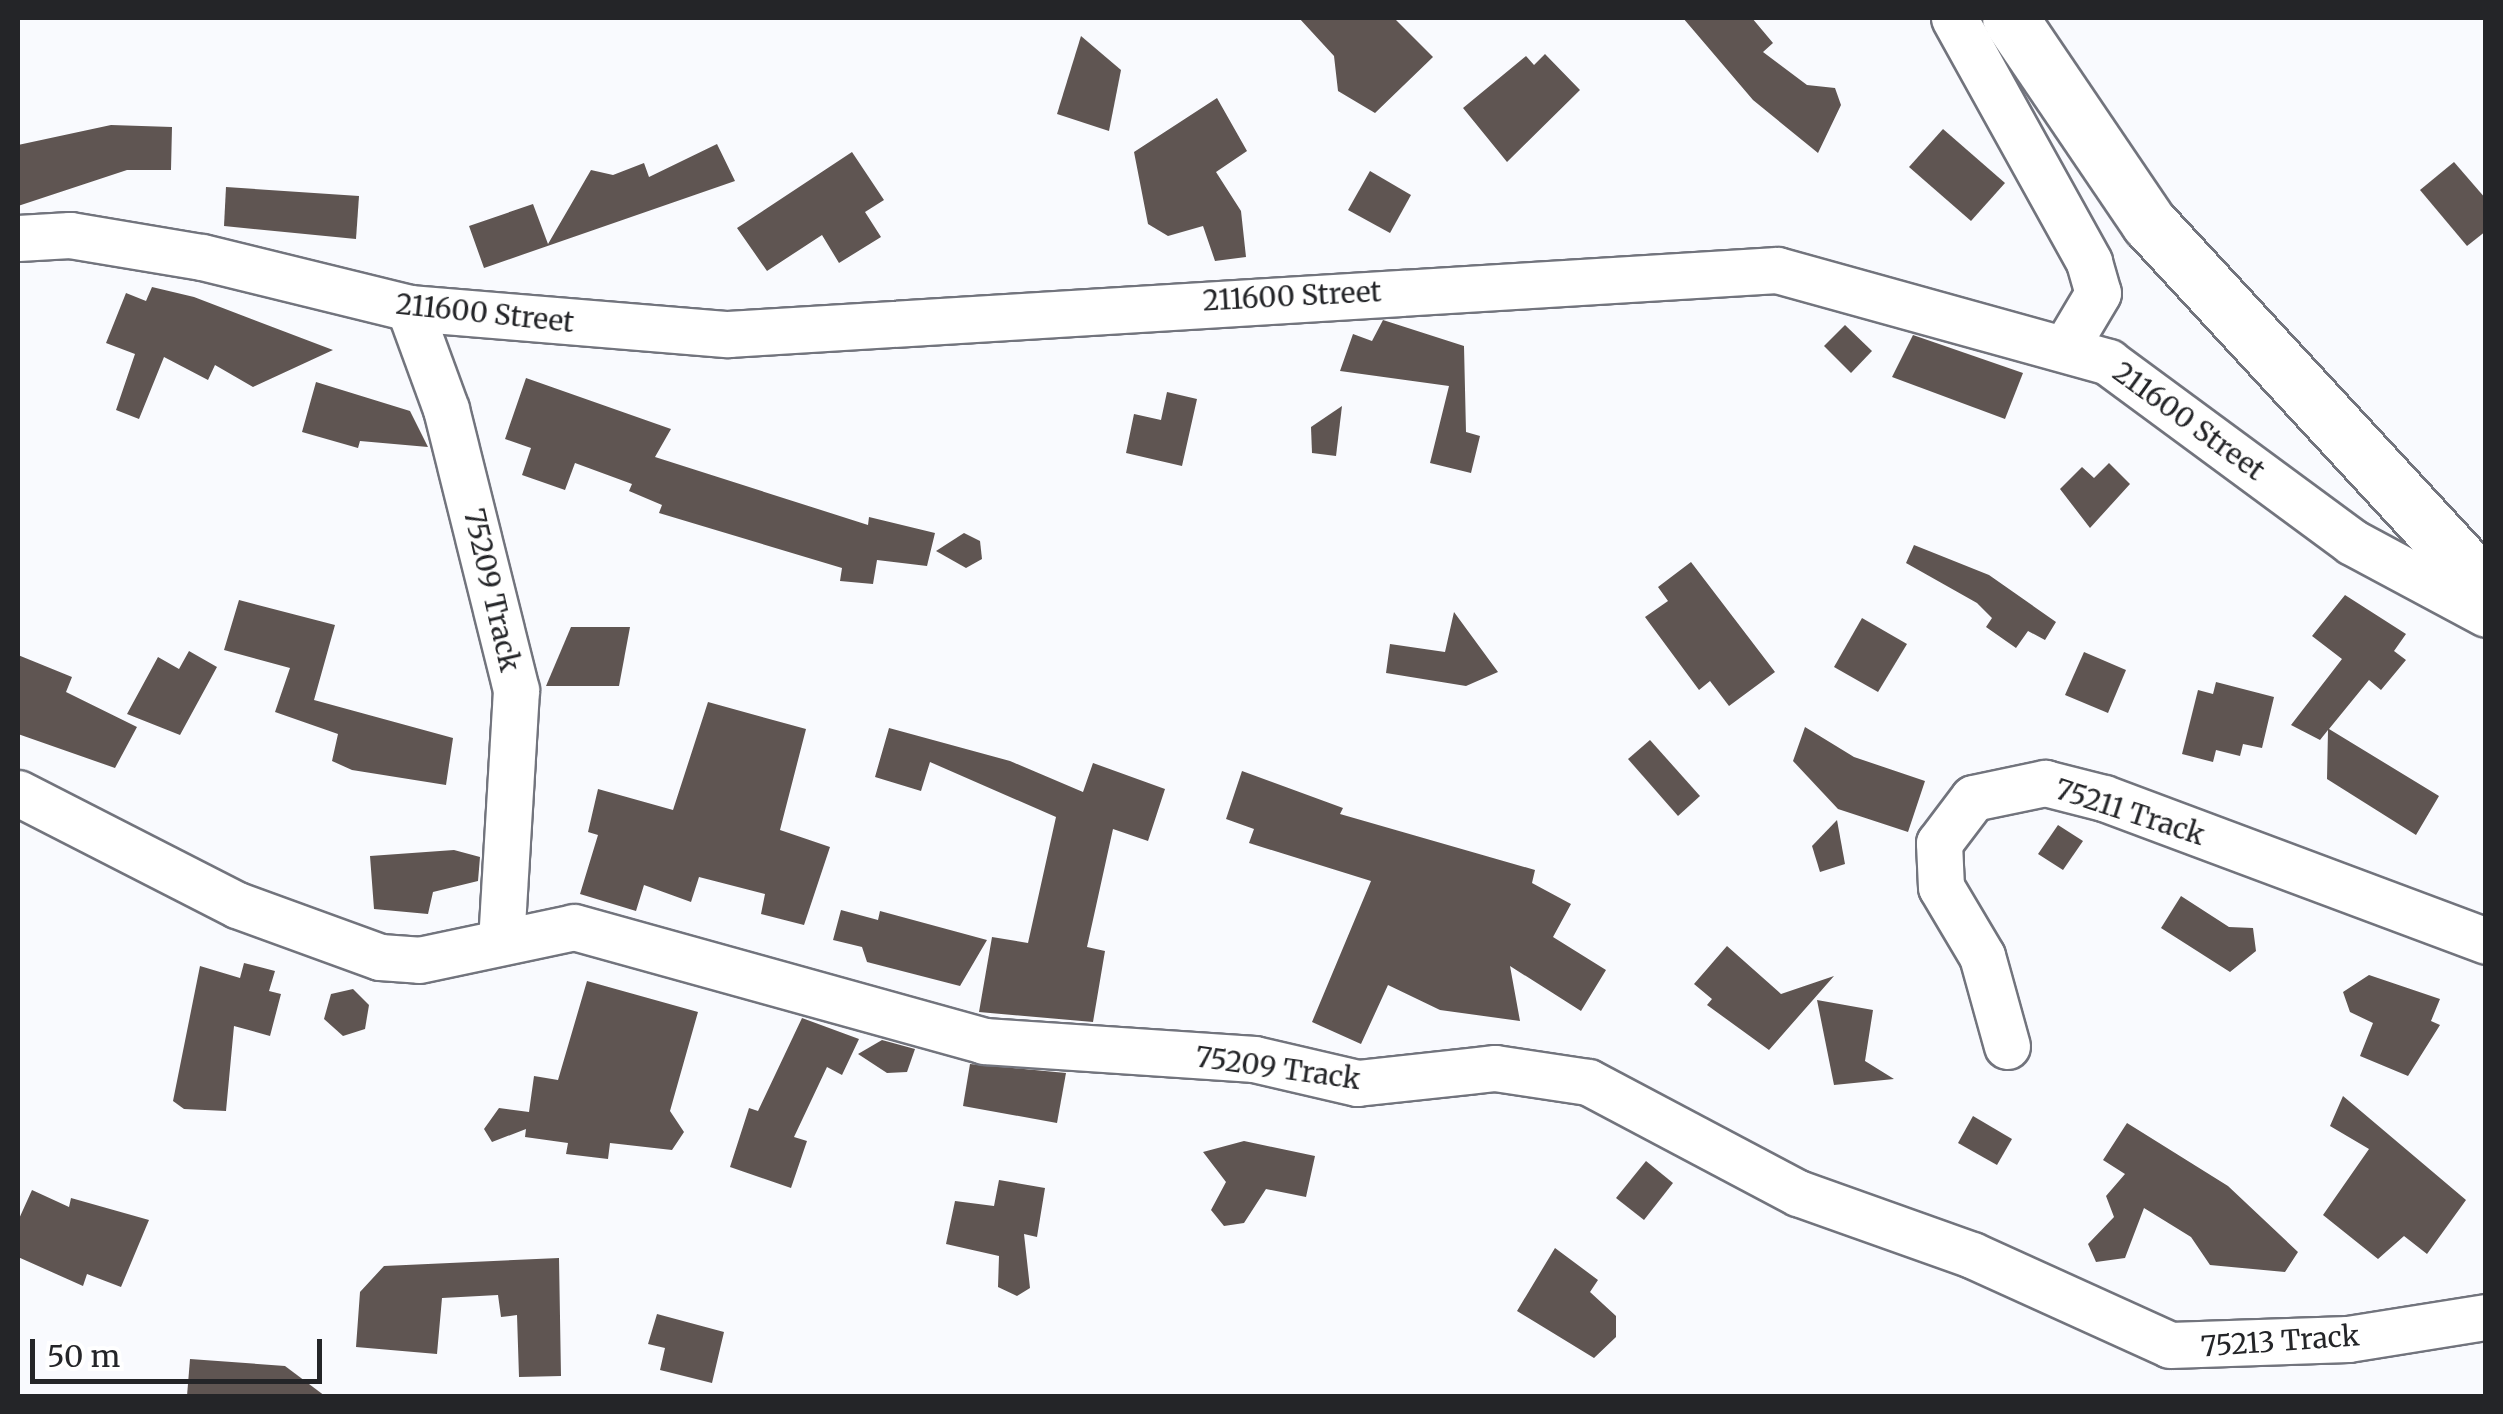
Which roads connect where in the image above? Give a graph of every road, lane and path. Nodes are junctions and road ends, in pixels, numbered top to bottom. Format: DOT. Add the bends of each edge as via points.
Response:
graph roads {
  1 [pos="1954,18"];
  2 [pos="2010,18"];
  3 [pos="18,238"];
  4 [pos="408,308"];
  5 [pos="2068,345"];
  6 [pos="2486,588"];
  7 [pos="2486,614"];
  8 [pos="18,793"];
  9 [pos="501,941"];
  10 [pos="2486,941"];
  11 [pos="2006,1046"];
  12 [pos="1972,1256"];
  13 [pos="2486,1316"];
  1 -- 5 [label="street" via="2089,262 2098,293"];
  2 -- 6 [label="street" via="2150,223"];
  3 -- 4 [label="street, 211600 Street" via="70,235 202,257"];
  4 -- 5 [label="street, 211600 Street" via="728,334 1777,270"];
  4 -- 9 [label="street, 75209 Track" via="446,408 516,690"];
  5 -- 7 [label="street, 211600 Street" via="2168,402 2352,542"];
  8 -- 9 [label="street, 75209 Track" via="345,951 420,960"];
  9 -- 12 [label="street, 75209 Track" via="541,928 613,934 912,1025 1083,1054 1254,1060 1357,1083 1495,1068 1588,1082 1798,1193"];
  10 -- 11 [label="street, 75211 Track" via="2104,798 2045,783 1973,798 1940,843 1941,887 1982,956"];
  12 -- 13 [label="street, 75213 Track" via="2170,1346 2348,1338"];
}
